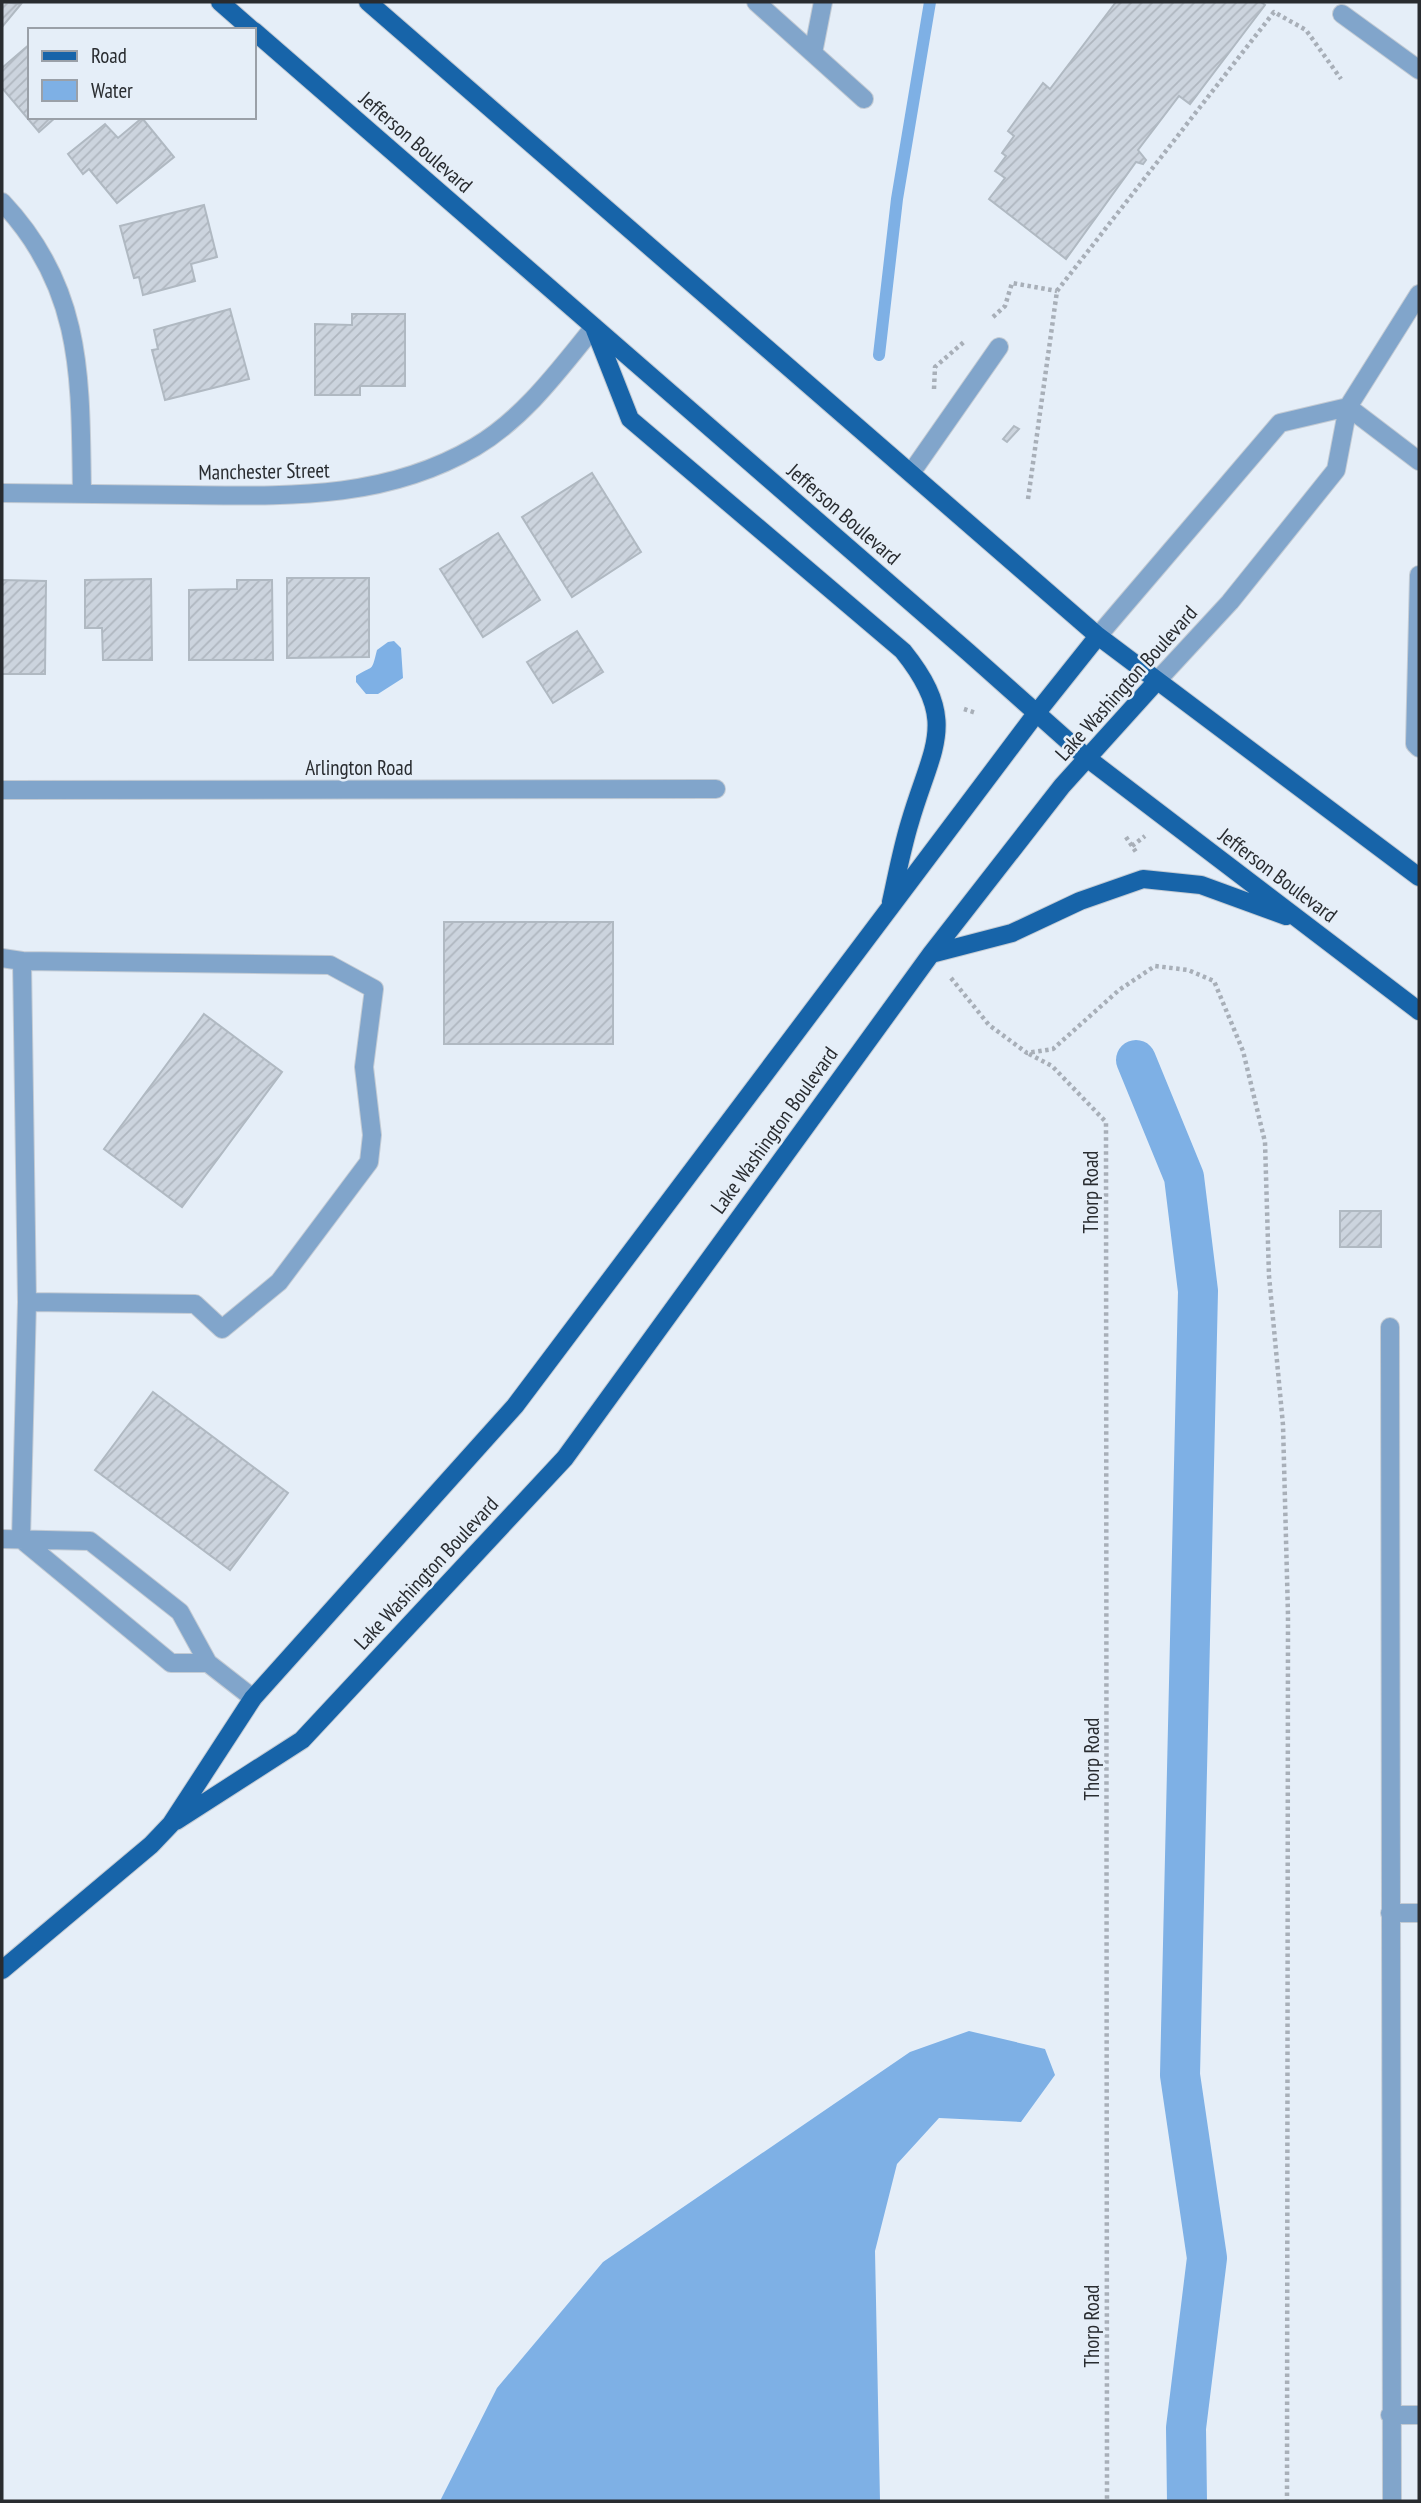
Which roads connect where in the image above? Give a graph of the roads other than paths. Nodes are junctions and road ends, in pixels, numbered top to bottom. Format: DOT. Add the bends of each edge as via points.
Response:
graph roads {
  1 [pos="220,2"];
  2 [pos="368,2"];
  3 [pos="756,2"];
  4 [pos="823,2"];
  5 [pos="1342,14"];
  6 [pos="250,28"];
  7 [pos="256,34"];
  8 [pos="813,53"];
  9 [pos="1419,70"];
  10 [pos="864,99"];
  11 [pos="2,202"];
  12 [pos="1419,293"];
  13 [pos="594,327"];
  14 [pos="999,347"];
  15 [pos="1348,407"];
  16 [pos="1419,461"];
  17 [pos="911,473"];
  18 [pos="2,494"];
  19 [pos="82,494"];
  20 [pos="1419,575"];
  21 [pos="1098,636"];
  22 [pos="1156,681"];
  23 [pos="1035,715"];
  24 [pos="1419,748"];
  25 [pos="1087,758"];
  26 [pos="716,789"];
  27 [pos="2,790"];
  28 [pos="1419,877"];
  29 [pos="889,908"];
  30 [pos="1303,922"];
  31 [pos="931,954"];
  32 [pos="2,958"];
  33 [pos="22,961"];
  34 [pos="1419,1011"];
  35 [pos="27,1302"];
  36 [pos="1390,1327"];
  37 [pos="2,1539"];
  38 [pos="21,1539"];
  39 [pos="208,1663"];
  40 [pos="253,1698"];
  41 [pos="170,1824"];
  42 [pos="1391,1913"];
  43 [pos="1419,1913"];
  44 [pos="2,1970"];
  45 [pos="1391,2415"];
  46 [pos="1419,2415"];
  47 [pos="1392,2501"];
  1 -- 6 [label="main road, Jefferson Boulevard"];
  2 -- 17 [label="main road"];
  3 -- 8 [label="street"];
  4 -- 8 [label="street"];
  5 -- 9 [label="street"];
  7 -- 13 [label="main road, Jefferson Boulevard"];
  8 -- 10 [label="street"];
  11 -- 19 [label="street" via="51,268 68,315 79,366"];
  12 -- 15 [label="street, Lake Washington Boulevard"];
  13 -- 19 [label="street, Manchester Street" via="545,388 486,439 440,464 371,488 306,496"];
  13 -- 23 [label="main road, Jefferson Boulevard"];
  13 -- 29 [label="main road" via="629,419 903,651 932,692 937,734"];
  14 -- 17 [label="street"];
  15 -- 16 [label="street"];
  15 -- 21 [label="street, Lake Washington Boulevard" via="1280,423"];
  15 -- 22 [label="street, Lake Washington Boulevard" via="1336,470 1230,602"];
  17 -- 21 [label="main road"];
  18 -- 19 [label="street, Manchester Street"];
  20 -- 24 [label="street" via="1415,744"];
  21 -- 22 [label="main road"];
  21 -- 23 [label="main road, Lake Washington Boulevard"];
  22 -- 25 [label="main road, Lake Washington Boulevard"];
  22 -- 28 [label="main road"];
  23 -- 25 [label="main road, Jefferson Boulevard"];
  23 -- 29 [label="main road, Lake Washington Boulevard"];
  25 -- 30 [label="main road, Jefferson Boulevard"];
  25 -- 31 [label="main road, Lake Washington Boulevard"];
  26 -- 27 [label="street, Arlington Road"];
  29 -- 40 [label="main road, Lake Washington Boulevard" via="515,1406"];
  30 -- 31 [label="main road" via="1201,885 1143,879 1080,901 1012,933"];
  30 -- 34 [label="main road, Jefferson Boulevard"];
  31 -- 41 [label="main road, Lake Washington Boulevard" via="565,1458 302,1740"];
  32 -- 33 [label="street"];
  33 -- 35 [label="street"];
  33 -- 35 [label="street" via="330,965 374,989 363,1067 372,1135 369,1162 279,1282 222,1329 195,1304"];
  35 -- 38 [label="street"];
  36 -- 42 [label="street"];
  37 -- 38 [label="street"];
  38 -- 39 [label="street" via="170,1662"];
  38 -- 39 [label="street" via="90,1541 180,1612"];
  39 -- 40 [label="street"];
  40 -- 41 [label="main road, Lake Washington Boulevard"];
  41 -- 44 [label="main road, Lake Washington Boulevard"];
  42 -- 43 [label="street"];
  42 -- 45 [label="street"];
  45 -- 46 [label="street"];
  45 -- 47 [label="street"];
}
